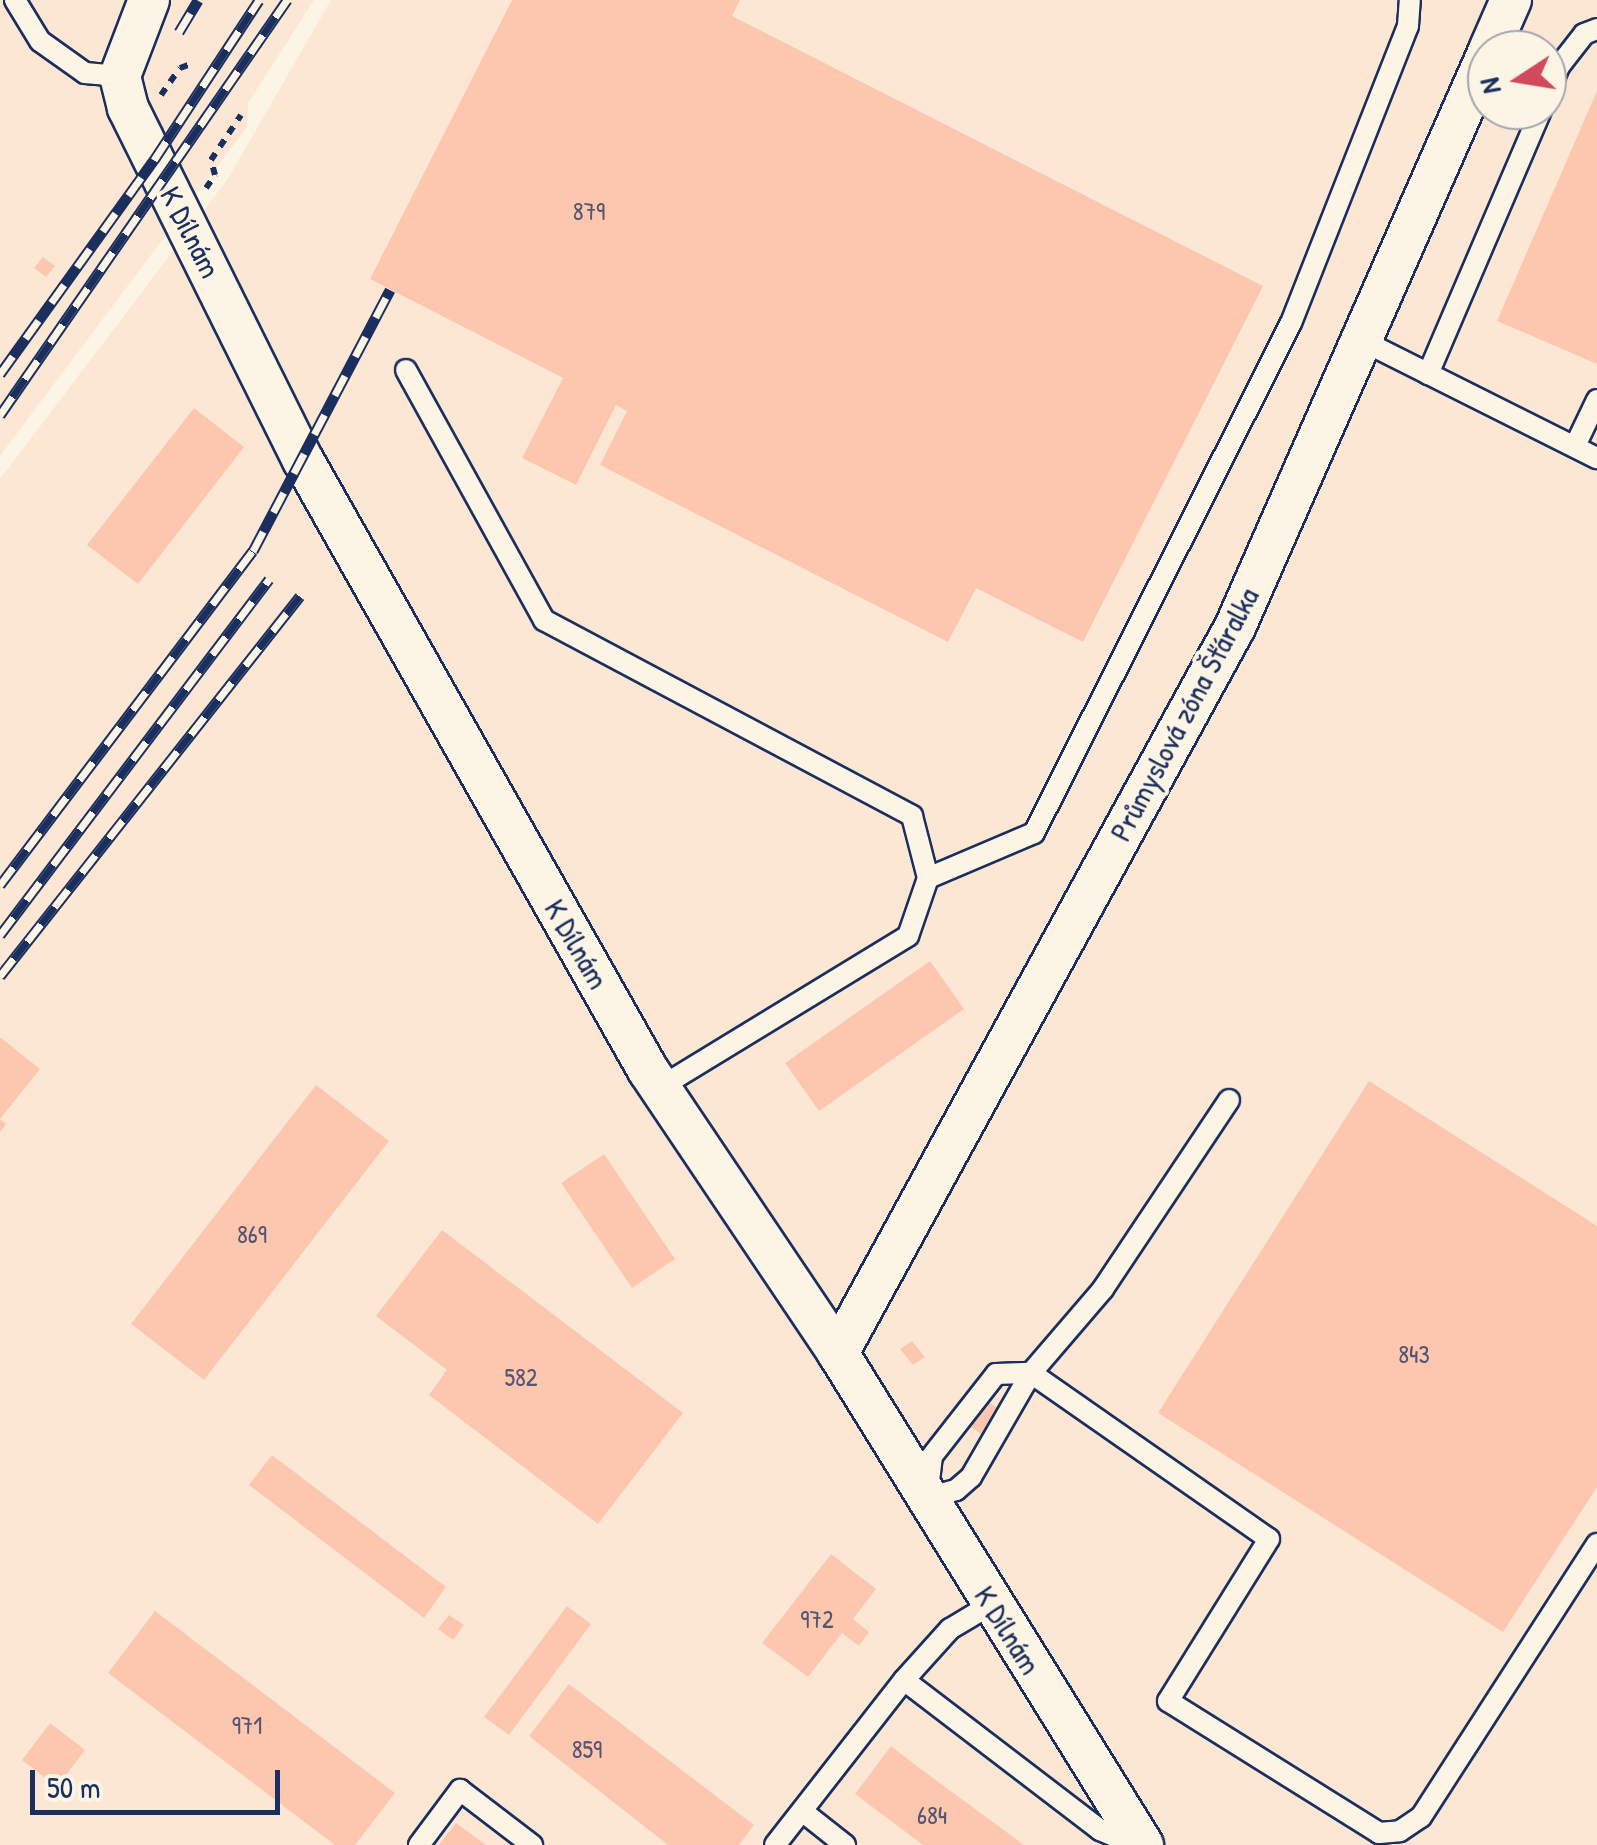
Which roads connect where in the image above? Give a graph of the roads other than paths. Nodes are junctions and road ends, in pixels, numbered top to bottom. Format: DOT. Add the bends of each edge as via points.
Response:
graph roads {
  1 [pos="15,0"];
  2 [pos="150,0"];
  3 [pos="1410,0"];
  4 [pos="1511,0"];
  5 [pos="1597,29"];
  6 [pos="1498,30"];
  7 [pos="1567,56"];
  8 [pos="120,76"];
  9 [pos="1467,100"];
  10 [pos="1532,130"];
  11 [pos="1362,340"];
  12 [pos="406,370"];
  13 [pos="1428,374"];
  14 [pos="1597,400"];
  15 [pos="1576,446"];
  16 [pos="1597,458"];
  17 [pos="928,878"];
  18 [pos="661,1087"];
  19 [pos="1228,1100"];
  20 [pos="838,1353"];
  21 [pos="1031,1373"];
  22 [pos="927,1498"];
  23 [pos="1597,1544"];
  24 [pos="992,1604"];
  25 [pos="904,1680"];
  26 [pos="802,1811"];
  27 [pos="419,1845"];
  28 [pos="532,1845"];
  29 [pos="775,1845"];
  30 [pos="846,1845"];
  31 [pos="1140,1845"];
  1 -- 8 [label="lane" via="40,41 86,72"];
  2 -- 8 [label="street"];
  3 -- 17 [label="lane" via="1408,26 1291,323 1034,833"];
  4 -- 6 [label="street, Průmyslová zóna Šťáralka"];
  5 -- 7 [label="lane"];
  8 -- 18 [label="street, K Dílnám" via="128,108 303,460"];
  9 -- 11 [label="street, Průmyslová zóna Šťáralka"];
  10 -- 13 [label="lane"];
  11 -- 13 [label="lane"];
  11 -- 20 [label="street, Průmyslová zóna Šťáralka" via="1234,627"];
  12 -- 17 [label="lane" via="544,620 912,816"];
  13 -- 15 [label="lane"];
  14 -- 15 [label="lane"];
  15 -- 16 [label="lane"];
  17 -- 18 [label="lane" via="908,936"];
  18 -- 20 [label="street, K Dílnám"];
  19 -- 21 [label="lane" via="1103,1289"];
  20 -- 22 [label="street, K Dílnám"];
  21 -- 22 [label="lane" via="971,1477"];
  21 -- 22 [label="lane" via="996,1374 932,1456"];
  21 -- 23 [label="lane" via="1269,1539 1168,1701 1379,1833 1400,1831 1421,1817"];
  22 -- 24 [label="street, K Dílnám"];
  24 -- 25 [label="lane" via="950,1629"];
  24 -- 31 [label="street, K Dílnám"];
  25 -- 26 [label="lane"];
  25 -- 31 [label="lane" via="1100,1830"];
  26 -- 29 [label="lane"];
  26 -- 30 [label="lane"];
  27 -- 28 [label="lane" via="460,1790"];
}
